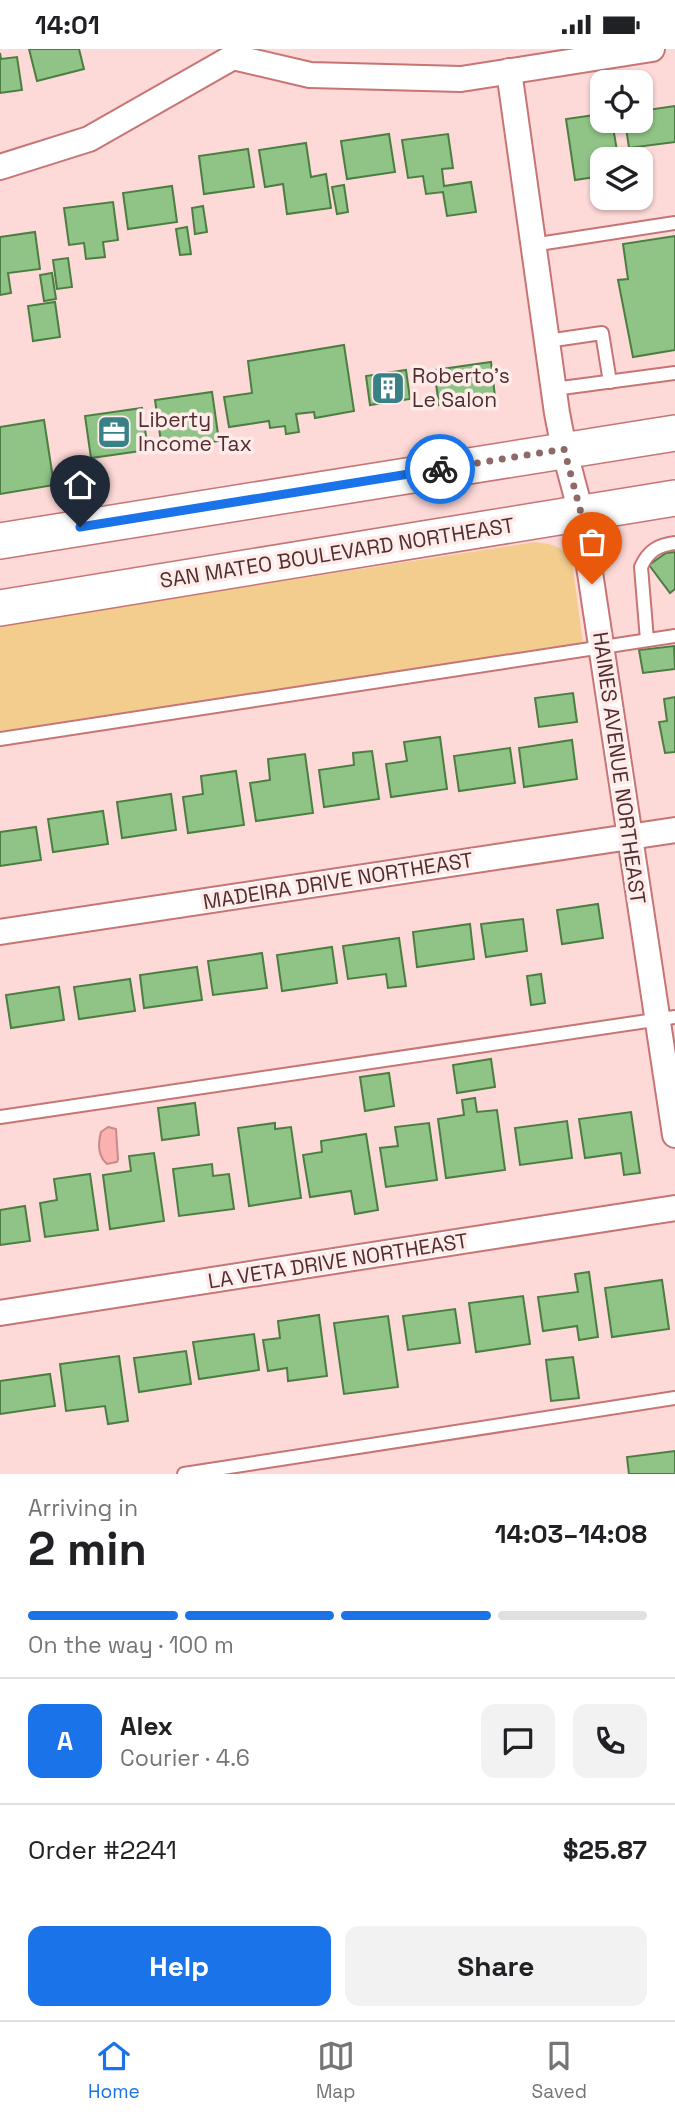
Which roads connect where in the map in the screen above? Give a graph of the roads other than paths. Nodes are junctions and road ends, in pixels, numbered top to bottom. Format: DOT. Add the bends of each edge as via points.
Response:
graph roads {
  1 [pos="652,49"];
  2 [pos="235,53"];
  3 [pos="509,71"];
  4 [pos="0,167"];
  5 [pos="675,223"];
  6 [pos="532,245"];
  7 [pos="547,341"];
  8 [pos="675,373"];
  9 [pos="610,382"];
  10 [pos="554,389"];
  11 [pos="675,433"];
  12 [pos="564,449"];
  13 [pos="675,498"];
  14 [pos="581,513"];
  15 [pos="0,541"];
  16 [pos="675,543"];
  17 [pos="0,608"];
  18 [pos="675,636"];
  19 [pos="647,640"];
  20 [pos="601,647"];
  21 [pos="0,739"];
  22 [pos="675,830"];
  23 [pos="628,837"];
  24 [pos="0,932"];
  25 [pos="666,1018"];
  26 [pos="0,1117"];
  27 [pos="675,1135"];
  28 [pos="675,1208"];
  29 [pos="0,1313"];
  30 [pos="675,1398"];
  31 [pos="184,1474"];
  1 -- 3 [label="street"];
  2 -- 3 [label="street" via="310,75 461,79"];
  2 -- 4 [label="street" via="89,139"];
  3 -- 6 [label="street, HAINES AVENUE NORTHEAST"];
  5 -- 6 [label="lane"];
  6 -- 7 [label="street, HAINES AVENUE NORTHEAST"];
  7 -- 9 [label="lane" via="602,333"];
  7 -- 10 [label="street, HAINES AVENUE NORTHEAST"];
  8 -- 9 [label="lane"];
  9 -- 10 [label="lane"];
  10 -- 12 [label="street, HAINES AVENUE NORTHEAST"];
  11 -- 12 [label="main road"];
  12 -- 14 [label="street, HAINES AVENUE NORTHEAST"];
  12 -- 15 [label="main road"];
  13 -- 14 [label="main road, SAN MATEO BOULEVARD NORTHEAST"];
  14 -- 17 [label="main road, SAN MATEO BOULEVARD NORTHEAST"];
  14 -- 20 [label="street, HAINES AVENUE NORTHEAST"];
  16 -- 19 [label="lane" via="661,545 645,556 641,567"];
  18 -- 19 [label="lane"];
  19 -- 20 [label="lane"];
  20 -- 21 [label="lane"];
  20 -- 23 [label="street, HAINES AVENUE NORTHEAST"];
  22 -- 23 [label="street, MADEIRA DRIVE NORTHEAST"];
  23 -- 24 [label="street, MADEIRA DRIVE NORTHEAST"];
  23 -- 25 [label="street, HAINES AVENUE NORTHEAST"];
  25 -- 26 [label="lane"];
  25 -- 27 [label="street, HAINES AVENUE NORTHEAST"];
  28 -- 29 [label="street, LA VETA DRIVE NORTHEAST"];
  30 -- 31 [label="lane"];
}
